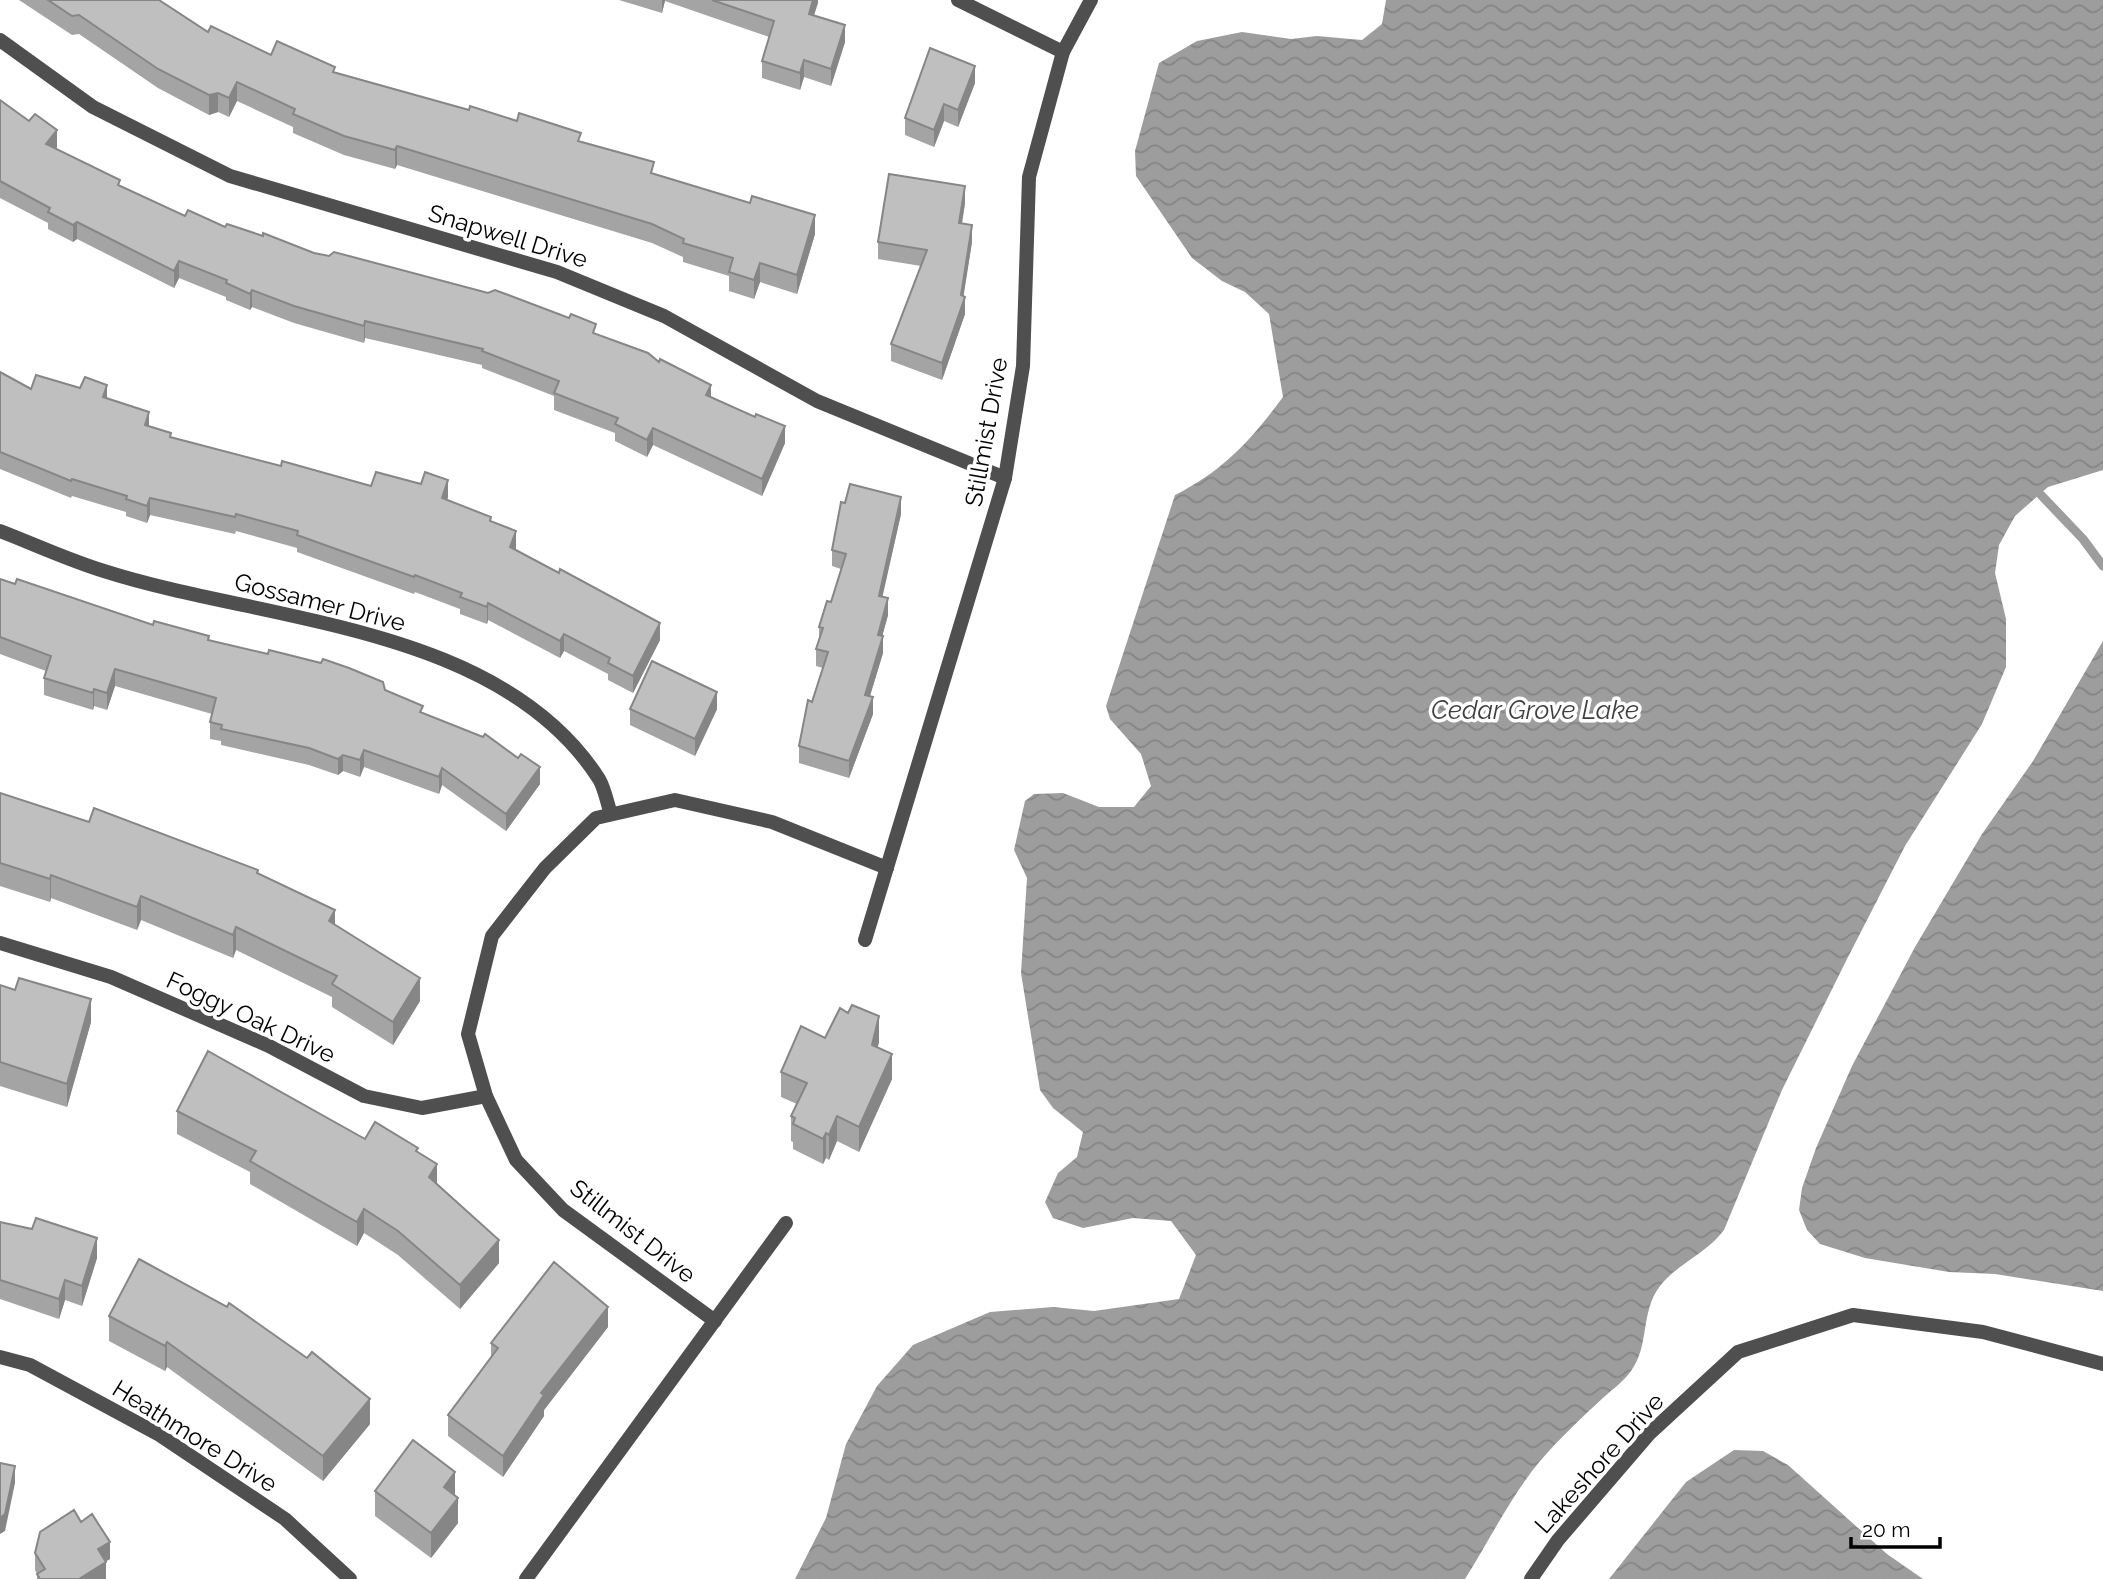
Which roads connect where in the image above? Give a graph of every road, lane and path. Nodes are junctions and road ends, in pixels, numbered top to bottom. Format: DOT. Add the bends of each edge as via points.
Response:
graph roads {
  1 [pos="958,0"];
  2 [pos="1091,0"];
  3 [pos="0,40"];
  4 [pos="1063,52"];
  5 [pos="1005,478"];
  6 [pos="0,531"];
  7 [pos="611,814"];
  8 [pos="887,868"];
  9 [pos="865,940"];
  10 [pos="0,943"];
  11 [pos="486,1096"];
  12 [pos="786,1223"];
  13 [pos="715,1321"];
  14 [pos="0,1357"];
  15 [pos="2103,1364"];
  16 [pos="350,1579"];
  17 [pos="526,1579"];
  18 [pos="1531,1579"];
  1 -- 4 [label="street"];
  2 -- 4 [label="street, Stillmist Drive"];
  3 -- 5 [label="street, Snapwell Drive" via="93,107 230,176 557,272 664,316 817,401"];
  4 -- 5 [label="street, Stillmist Drive" via="1029,177 1023,366"];
  5 -- 8 [label="street, Stillmist Drive"];
  6 -- 7 [label="street, Gossamer Drive" via="104,572 381,637 491,680 555,724 600,781"];
  7 -- 8 [label="street, Stillmist Drive" via="675,800 772,822"];
  7 -- 11 [label="street, Stillmist Drive" via="596,818 545,868 492,936 468,1034"];
  8 -- 9 [label="street, Stillmist Drive"];
  10 -- 11 [label="street, Foggy Oak Drive" via="111,977 269,1046 364,1096 422,1108"];
  11 -- 13 [label="street, Stillmist Drive" via="516,1160 563,1210"];
  12 -- 13 [label="street"];
  13 -- 17 [label="street"];
  14 -- 16 [label="street, Heathmore Drive" via="30,1365 158,1434 285,1519"];
  15 -- 18 [label="street, Lakeshore Drive" via="1983,1332 1853,1315 1738,1352 1650,1433 1558,1539"];
}
